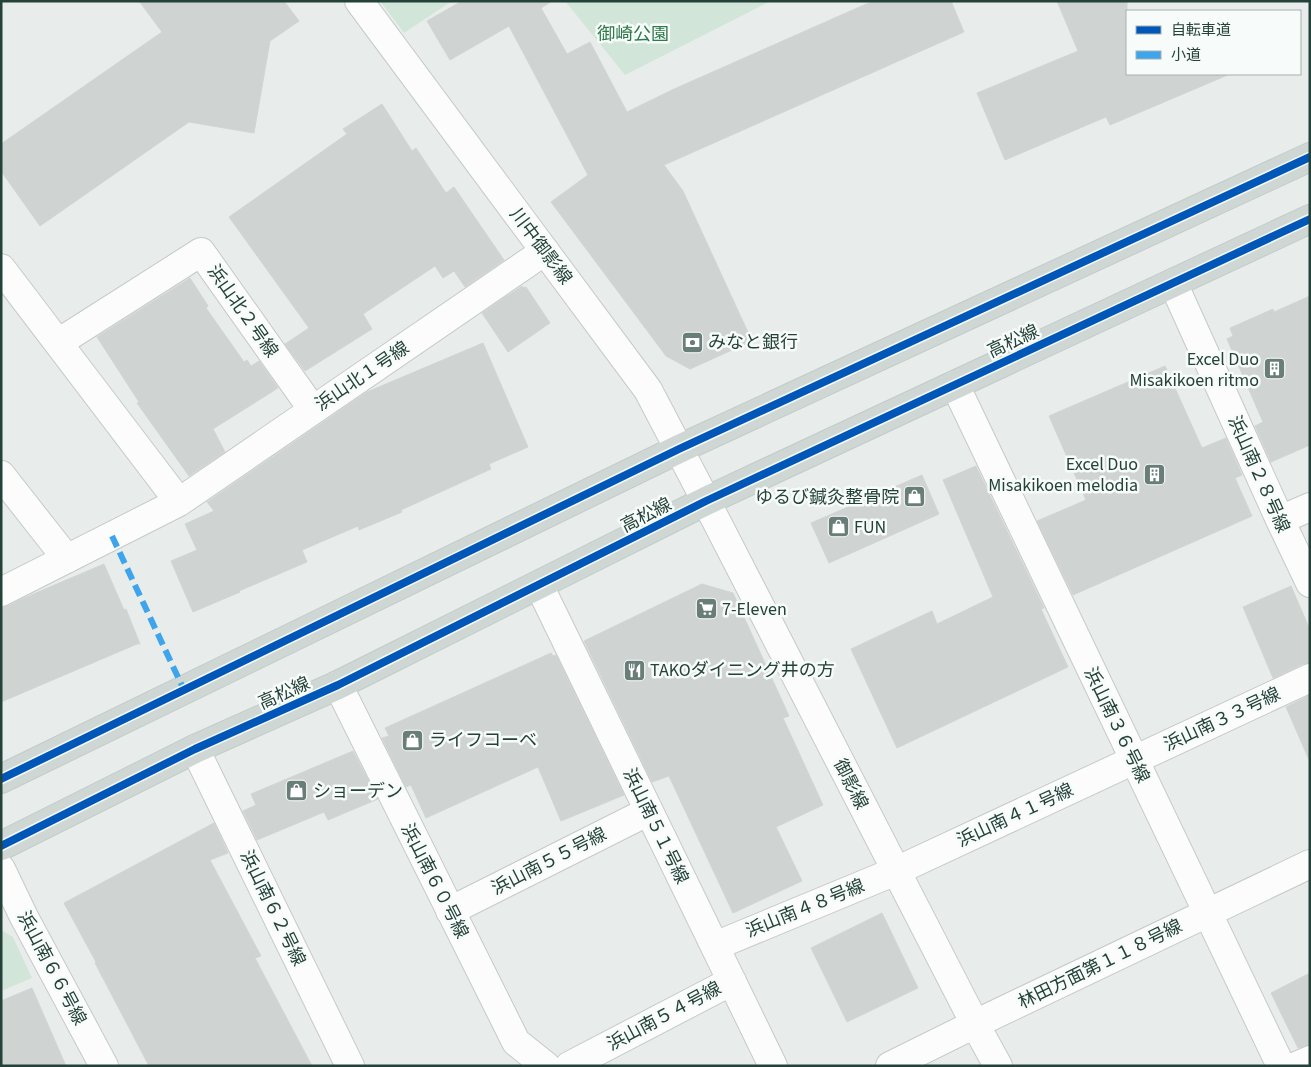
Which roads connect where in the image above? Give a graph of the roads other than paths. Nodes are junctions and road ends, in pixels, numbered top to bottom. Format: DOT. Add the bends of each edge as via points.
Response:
graph roads {
  1 [pos="358,1"];
  2 [pos="1310,157"];
  3 [pos="1310,219"];
  4 [pos="545,251"];
  5 [pos="1,268"];
  6 [pos="1173,283"];
  7 [pos="58,343"];
  8 [pos="955,385"];
  9 [pos="313,410"];
  10 [pos="679,449"];
  11 [pos="1,475"];
  12 [pos="706,501"];
  13 [pos="179,502"];
  14 [pos="1310,507"];
  15 [pos="1280,520"];
  16 [pos="67,559"];
  17 [pos="1310,583"];
  18 [pos="540,585"];
  19 [pos="1,592"];
  20 [pos="1310,678"];
  21 [pos="338,685"];
  22 [pos="195,750"];
  23 [pos="1134,760"];
  24 [pos="1,779"];
  25 [pos="648,812"];
  26 [pos="1,846"];
  27 [pos="1310,864"];
  28 [pos="1,868"];
  29 [pos="896,871"];
  30 [pos="450,911"];
  31 [pos="1207,913"];
  32 [pos="714,946"];
  33 [pos="732,981"];
  34 [pos="975,1024"];
  35 [pos="1310,1060"];
  36 [pos="104,1066"];
  37 [pos="350,1066"];
  38 [pos="546,1066"];
  39 [pos="570,1066"];
  40 [pos="773,1066"];
  41 [pos="890,1066"];
  42 [pos="998,1066"];
  43 [pos="1280,1066"];
  44 [pos="1296,1066"];
  1 -- 4 [label="street, 川中御影線"];
  2 -- 10 [label="main road"];
  3 -- 6 [label="main road, 高松線"];
  4 -- 9 [label="street, 浜山北１号線"];
  4 -- 10 [label="street, 川中御影線" via="648,390"];
  5 -- 7 [label="street"];
  6 -- 8 [label="main road, 高松線"];
  6 -- 15 [label="street, 浜山南２８号線"];
  7 -- 9 [label="street, 浜山北２号線" via="201,252"];
  7 -- 13 [label="street"];
  8 -- 12 [label="main road, 高松線"];
  8 -- 23 [label="street, 浜山南３６号線"];
  9 -- 13 [label="street, 浜山北１号線"];
  10 -- 12 [label="street, 川中御影線"];
  10 -- 24 [label="main road"];
  11 -- 16 [label="street"];
  12 -- 18 [label="main road, 高松線"];
  12 -- 29 [label="street, 御影線"];
  13 -- 16 [label="street, 浜山北１号線"];
  14 -- 15 [label="street"];
  15 -- 17 [label="street, 浜山南２８号線"];
  16 -- 19 [label="street, 浜山北１号線"];
  18 -- 21 [label="main road, 高松線"];
  18 -- 25 [label="street, 浜山南５１号線"];
  20 -- 23 [label="street, 浜山南３３号線"];
  21 -- 22 [label="main road, 高松線"];
  21 -- 30 [label="street, 浜山南６０号線"];
  22 -- 26 [label="main road, 高松線"];
  22 -- 37 [label="street, 浜山南６２号線"];
  23 -- 29 [label="street, 浜山南４１号線"];
  23 -- 31 [label="street, 浜山南３６号線"];
  25 -- 30 [label="street, 浜山南５５号線"];
  25 -- 32 [label="street, 浜山南５１号線"];
  27 -- 31 [label="street, 林田方面第１１８号線"];
  28 -- 36 [label="street, 浜山南６６号線"];
  29 -- 32 [label="street, 浜山南４８号線"];
  29 -- 34 [label="street, 御影線"];
  30 -- 38 [label="street, 浜山南６０号線" via="516,1042"];
  31 -- 34 [label="street, 林田方面第１１８号線"];
  31 -- 43 [label="street, 浜山南３６号線"];
  32 -- 33 [label="street, 浜山南５１号線"];
  33 -- 39 [label="street, 浜山南５４号線"];
  33 -- 40 [label="street, 浜山南５１号線"];
  34 -- 41 [label="street, 林田方面第１１８号線"];
  34 -- 42 [label="street, 御影線"];
  35 -- 44 [label="street"];
}
